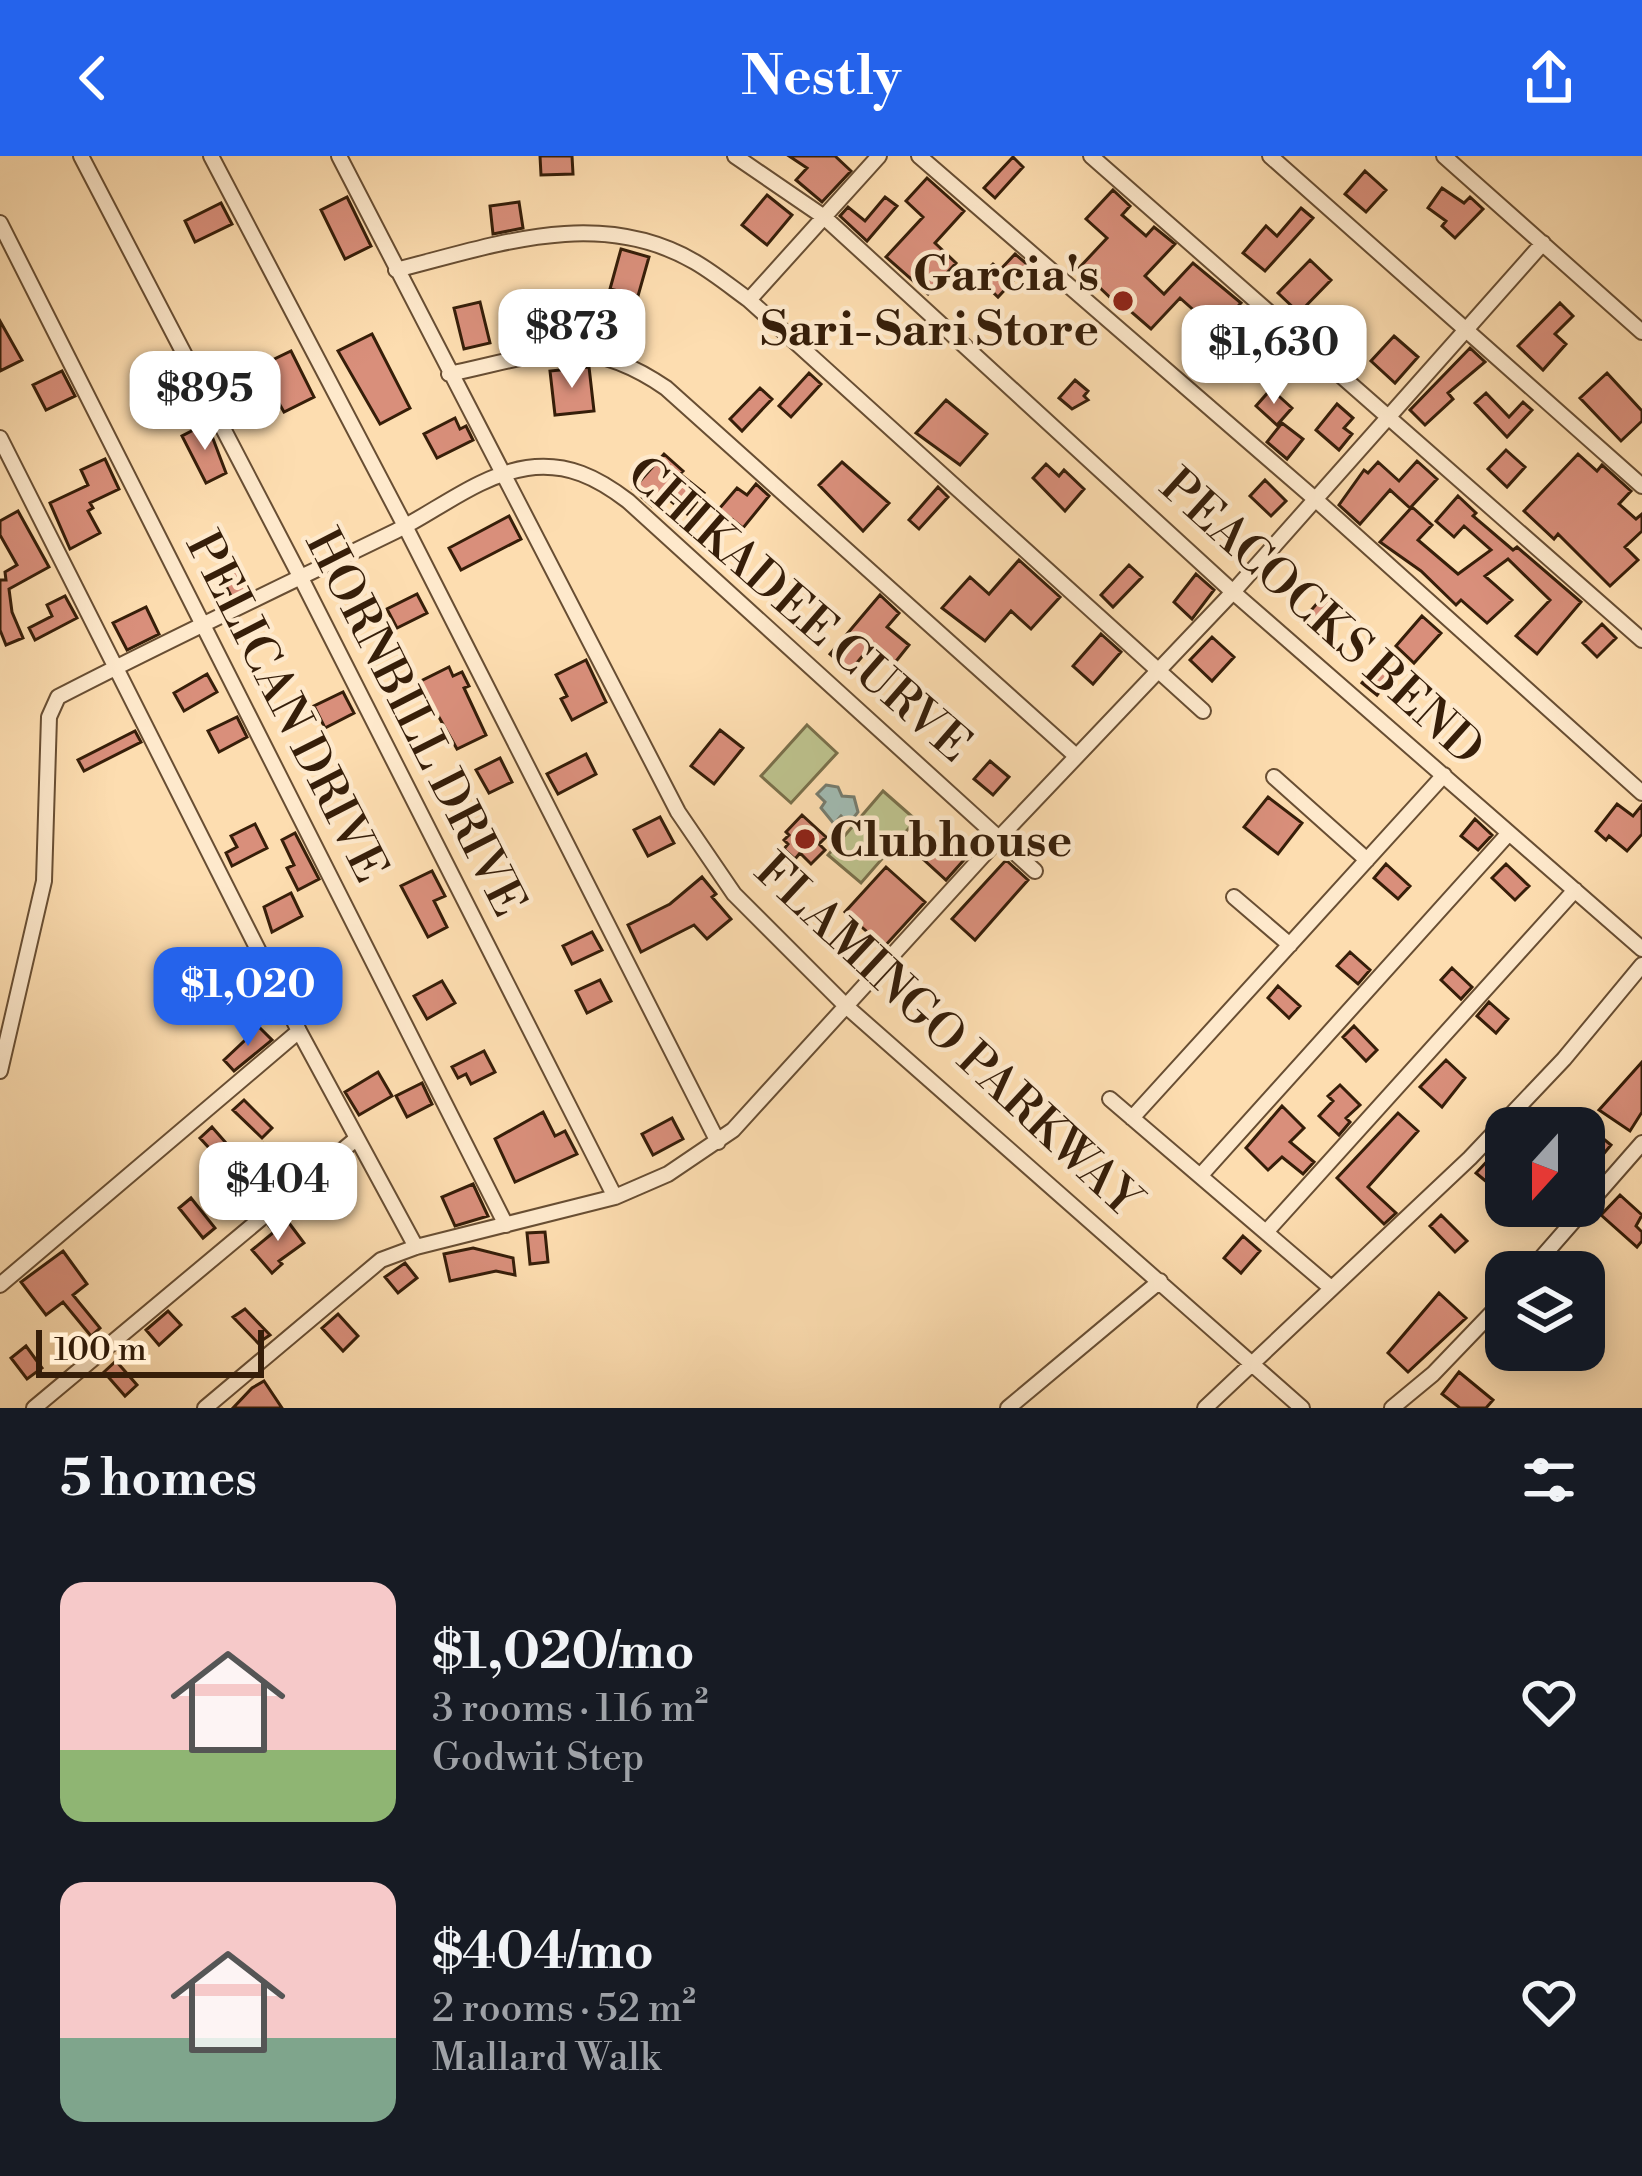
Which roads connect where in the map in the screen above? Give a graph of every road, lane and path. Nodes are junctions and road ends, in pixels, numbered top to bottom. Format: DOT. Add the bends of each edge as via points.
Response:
graph roads {
  1 [pos="81,156"];
  2 [pos="211,156"];
  3 [pos="362,156"];
  4 [pos="735,156"];
  5 [pos="879,156"];
  6 [pos="920,156"];
  7 [pos="1091,156"];
  8 [pos="1270,156"];
  9 [pos="1444,156"];
  10 [pos="340,158"];
  11 [pos="824,217"];
  12 [pos="0,223"];
  13 [pos="1544,243"];
  14 [pos="396,270"];
  15 [pos="749,300"];
  16 [pos="1468,329"];
  17 [pos="1642,332"];
  18 [pos="449,374"];
  19 [pos="1386,420"];
  20 [pos="0,439"];
  21 [pos="502,473"];
  22 [pos="1642,486"];
  23 [pos="1315,500"];
  24 [pos="405,526"];
  25 [pos="301,578"];
  26 [pos="1233,592"];
  27 [pos="203,622"];
  28 [pos="1642,640"];
  29 [pos="116,667"];
  30 [pos="1158,670"];
  31 [pos="1203,711"];
  32 [pos="1076,756"];
  33 [pos="1444,775"];
  34 [pos="1274,777"];
  35 [pos="1642,794"];
  36 [pos="1509,833"];
  37 [pos="1000,837"];
  38 [pos="1367,860"];
  39 [pos="1035,871"];
  40 [pos="1576,890"];
  41 [pos="1234,896"];
  42 [pos="1290,944"];
  43 [pos="1642,949"];
  44 [pos="1642,965"];
  45 [pos="848,1007"];
  46 [pos="299,1030"];
  47 [pos="0,1071"];
  48 [pos="1110,1099"];
  49 [pos="1132,1118"];
  50 [pos="356,1139"];
  51 [pos="718,1142"];
  52 [pos="1642,1143"];
  53 [pos="1201,1175"];
  54 [pos="615,1197"];
  55 [pos="506,1225"];
  56 [pos="1267,1231"];
  57 [pos="416,1247"];
  58 [pos="1547,1251"];
  59 [pos="1160,1281"];
  60 [pos="0,1285"];
  61 [pos="1331,1288"];
  62 [pos="1485,1320"];
  63 [pos="1250,1363"];
  64 [pos="34,1408"];
  65 [pos="206,1408"];
  66 [pos="1008,1408"];
  67 [pos="1205,1408"];
  68 [pos="1302,1408"];
  69 [pos="1392,1408"];
  1 -- 25 [label="street, HORNBILL DRIVE"];
  2 -- 24 [label="street"];
  3 -- 10 [label="street"];
  4 -- 11 [label="street, PEACOCKS BEND"];
  5 -- 11 [label="street"];
  6 -- 23 [label="street"];
  7 -- 19 [label="street"];
  8 -- 16 [label="street"];
  9 -- 13 [label="street"];
  10 -- 14 [label="street, FLAMINGO PARKWAY"];
  11 -- 15 [label="street"];
  11 -- 26 [label="street, PEACOCKS BEND"];
  12 -- 27 [label="street, PELICAN DRIVE"];
  13 -- 16 [label="street"];
  13 -- 17 [label="street"];
  14 -- 15 [label="street" via="540,234 605,232 694,262"];
  14 -- 18 [label="street, FLAMINGO PARKWAY"];
  15 -- 30 [label="street"];
  16 -- 19 [label="street"];
  16 -- 22 [label="street"];
  18 -- 21 [label="street, FLAMINGO PARKWAY"];
  18 -- 32 [label="street" via="585,351 641,370"];
  19 -- 23 [label="street"];
  19 -- 28 [label="street"];
  20 -- 29 [label="street"];
  21 -- 24 [label="street, CHIKADEE CURVE"];
  21 -- 37 [label="street, CHIKADEE CURVE" via="558,467 606,484"];
  21 -- 45 [label="street, FLAMINGO PARKWAY" via="700,849 754,916"];
  23 -- 26 [label="street"];
  23 -- 35 [label="street"];
  24 -- 25 [label="street, CHIKADEE CURVE"];
  24 -- 51 [label="street"];
  25 -- 27 [label="street, CHIKADEE CURVE"];
  25 -- 54 [label="street, HORNBILL DRIVE"];
  26 -- 30 [label="street"];
  26 -- 33 [label="street, PEACOCKS BEND"];
  27 -- 29 [label="street, CHIKADEE CURVE"];
  27 -- 55 [label="street, PELICAN DRIVE"];
  29 -- 46 [label="street"];
  29 -- 47 [label="street, CHIKADEE CURVE" via="52,706 44,881"];
  30 -- 31 [label="street"];
  30 -- 32 [label="street"];
  32 -- 37 [label="street"];
  33 -- 36 [label="street, PEACOCKS BEND"];
  33 -- 38 [label="street"];
  34 -- 38 [label="street"];
  36 -- 40 [label="street, PEACOCKS BEND"];
  36 -- 53 [label="street"];
  37 -- 39 [label="street, CHIKADEE CURVE"];
  37 -- 45 [label="street"];
  38 -- 42 [label="street"];
  40 -- 43 [label="street, PEACOCKS BEND"];
  40 -- 56 [label="street"];
  41 -- 42 [label="street"];
  42 -- 49 [label="street"];
  44 -- 61 [label="street" via="1486,1142"];
  45 -- 51 [label="street"];
  45 -- 59 [label="street, FLAMINGO PARKWAY"];
  46 -- 50 [label="street"];
  46 -- 60 [label="street"];
  48 -- 49 [label="street"];
  49 -- 53 [label="street"];
  50 -- 57 [label="street"];
  50 -- 64 [label="street"];
  51 -- 54 [label="street"];
  52 -- 58 [label="street"];
  53 -- 56 [label="street"];
  54 -- 55 [label="street"];
  55 -- 57 [label="street"];
  56 -- 61 [label="street"];
  57 -- 65 [label="street" via="381,1261"];
  59 -- 63 [label="street, FLAMINGO PARKWAY"];
  59 -- 66 [label="street"];
  61 -- 63 [label="street"];
  62 -- 69 [label="street"];
  63 -- 67 [label="street"];
  63 -- 68 [label="street, FLAMINGO PARKWAY"];
}
